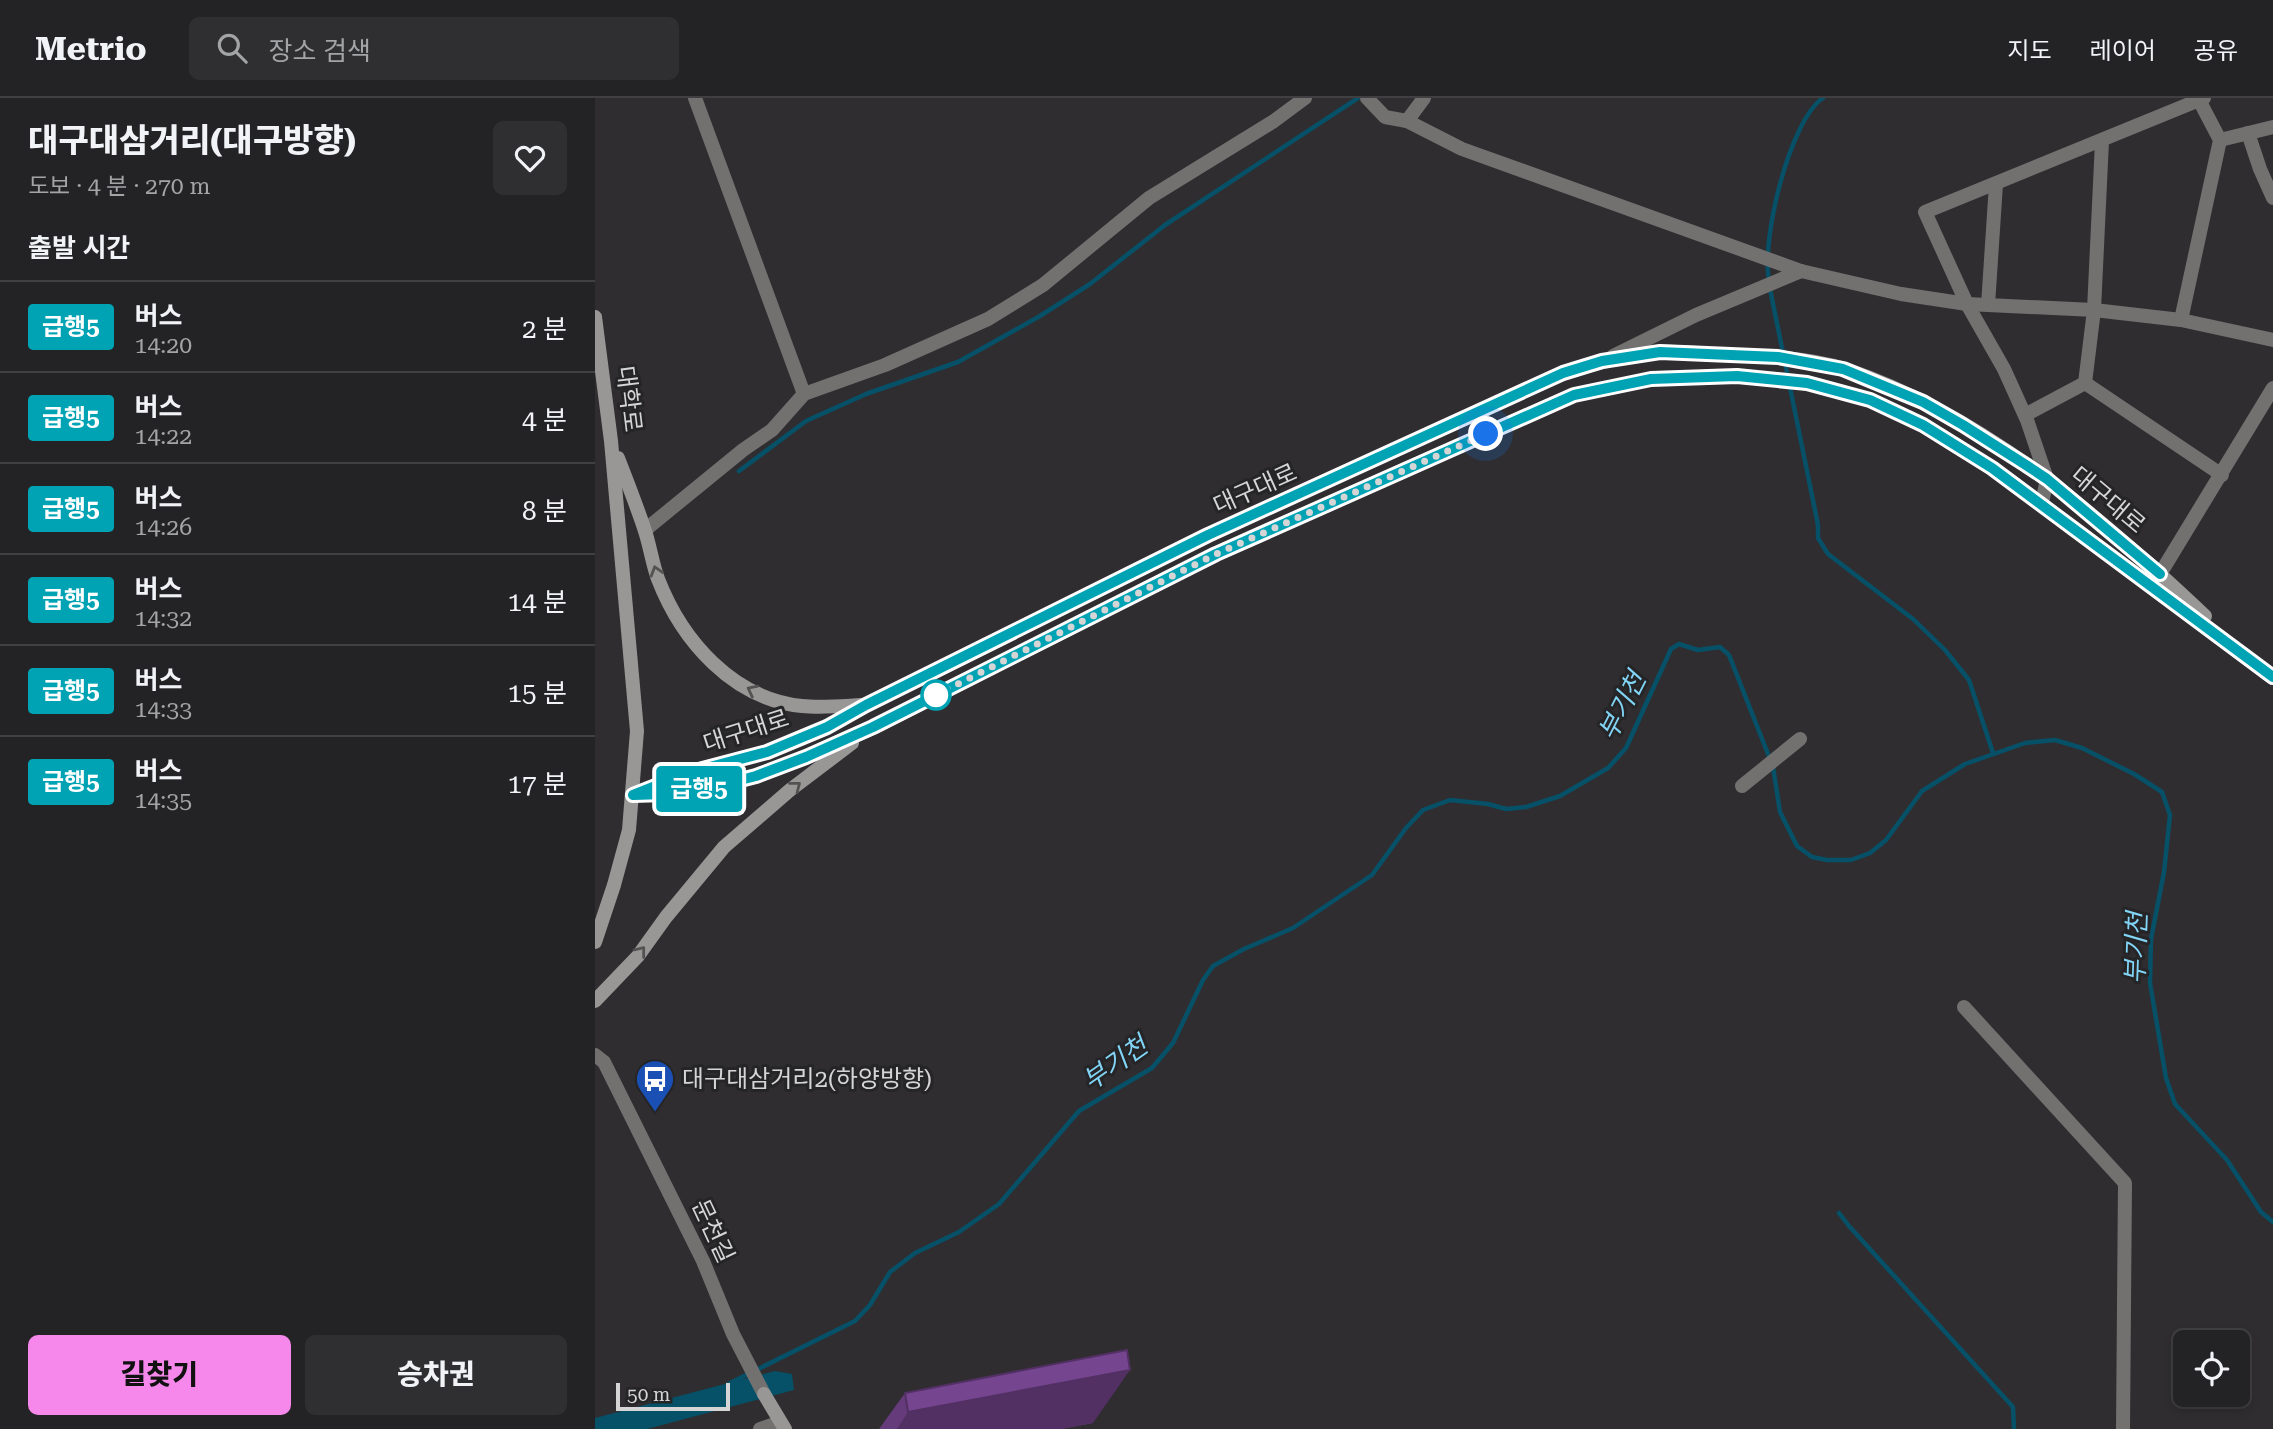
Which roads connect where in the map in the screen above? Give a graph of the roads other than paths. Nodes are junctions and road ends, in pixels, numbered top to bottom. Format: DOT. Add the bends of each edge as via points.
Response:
graph roads {
  1 [pos="695,98"];
  2 [pos="1305,98"];
  3 [pos="1367,98"];
  4 [pos="1423,98"];
  5 [pos="2201,99"];
  6 [pos="1406,121"];
  7 [pos="2273,127"];
  8 [pos="2248,133"];
  9 [pos="2220,140"];
  10 [pos="2102,141"];
  11 [pos="1996,184"];
  12 [pos="2273,198"];
  13 [pos="1801,271"];
  14 [pos="1967,304"];
  15 [pos="1988,305"];
  16 [pos="2094,310"];
  17 [pos="595,317"];
  18 [pos="2181,320"];
  19 [pos="2273,341"];
  20 [pos="1602,361"];
  21 [pos="2085,383"];
  22 [pos="2273,388"];
  23 [pos="804,394"];
  24 [pos="601,401"];
  25 [pos="2025,415"];
  26 [pos="611,441"];
  27 [pos="2222,475"];
  28 [pos="2047,479"];
  29 [pos="2042,503"];
  30 [pos="645,530"];
  31 [pos="2160,574"];
  32 [pos="2246,656"];
  33 [pos="2273,678"];
  34 [pos="866,705"];
  35 [pos="873,727"];
  36 [pos="1800,739"];
  37 [pos="1742,786"];
  38 [pos="633,795"];
  39 [pos="595,942"];
  40 [pos="595,1001"];
  41 [pos="1964,1007"];
  42 [pos="595,1055"];
  43 [pos="783,1426"];
  44 [pos="760,1429"];
  45 [pos="2123,1429"];
  1 -- 23 [label="street"];
  2 -- 23 [label="street" via="1149,198 1043,285 988,319 885,365"];
  3 -- 6 [label="street" via="1385,117"];
  4 -- 6 [label="street"];
  5 -- 9 [label="street"];
  5 -- 10 [label="street"];
  6 -- 13 [label="street" via="1462,149"];
  7 -- 8 [label="street"];
  8 -- 9 [label="street"];
  8 -- 12 [label="street"];
  9 -- 18 [label="street"];
  10 -- 11 [label="street"];
  10 -- 16 [label="street"];
  11 -- 14 [label="street" via="1925,212"];
  11 -- 15 [label="street"];
  13 -- 14 [label="street"];
  13 -- 20 [label="street"];
  14 -- 15 [label="street"];
  14 -- 25 [label="street"];
  15 -- 16 [label="street"];
  16 -- 18 [label="street"];
  16 -- 21 [label="street"];
  17 -- 24 [label="street, 대학로"];
  18 -- 19 [label="street"];
  20 -- 28 [label="street, 대구대로" via="1660,352 1778,357 1843,369 1907,394"];
  20 -- 34 [label="street, 대구대로" via="1563,373 1208,535"];
  21 -- 25 [label="street"];
  21 -- 27 [label="street"];
  22 -- 27 [label="street"];
  23 -- 30 [label="street" via="772,430"];
  24 -- 26 [label="street, 대학로"];
  25 -- 28 [label="street"];
  26 -- 30 [label="street"];
  26 -- 38 [label="street, 대학로" via="638,731"];
  27 -- 31 [label="street"];
  28 -- 29 [label="street"];
  28 -- 31 [label="street, 대구대로"];
  29 -- 32 [label="street, 대구대로"];
  29 -- 35 [label="street, 대구대로" via="1957,444 1870,400 1807,383 1737,376 1678,376 1621,384 1574,395 1216,554"];
  34 -- 30 [label="street, one-way" via="803,707 772,701 732,680 705,656 672,610 657,578"];
  31 -- 32 [label="street, 대구대로"];
  32 -- 33 [label="street, 대구대로"];
  34 -- 38 [label="street, 대구대로" via="767,752 691,772"];
  35 -- 38 [label="street, 대구대로" via="756,776 695,789"];
  40 -- 35 [label="street, one-way" via="638,956 724,847"];
  36 -- 37 [label="street"];
  38 -- 39 [label="street, 대학로" via="629,830"];
  41 -- 45 [label="street" via="2125,1182"];
  42 -- 43 [label="street, 문천길" via="604,1062 703,1261 733,1334"];
  43 -- 44 [label="street"];
}
